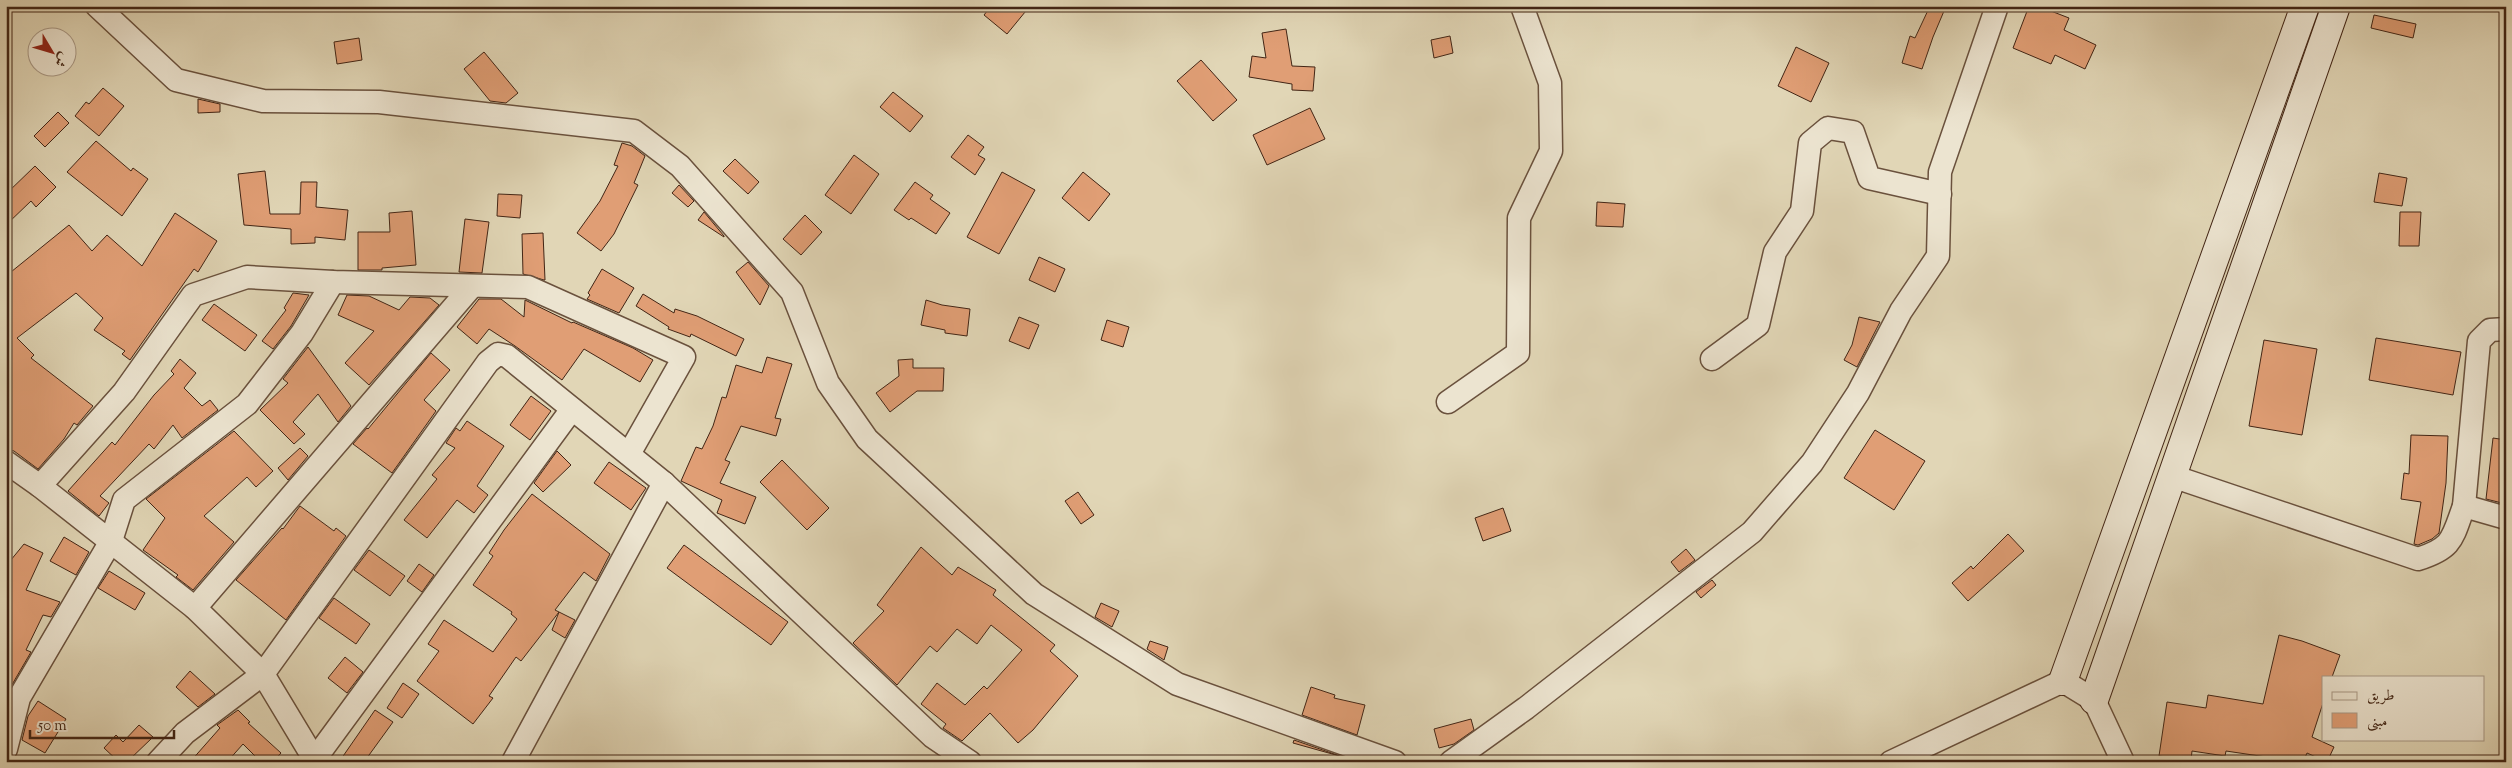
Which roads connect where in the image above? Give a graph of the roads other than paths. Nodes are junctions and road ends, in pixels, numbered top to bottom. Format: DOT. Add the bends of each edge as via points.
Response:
graph roads {
  1 [pos="97,6"];
  2 [pos="1522,6"];
  3 [pos="1997,6"];
  4 [pos="2305,6"];
  5 [pos="2336,6"];
  6 [pos="1940,194"];
  7 [pos="333,282"];
  8 [pos="472,286"];
  9 [pos="2506,329"];
  10 [pos="1712,359"];
  11 [pos="1448,402"];
  12 [pos="572,409"];
  13 [pos="629,454"];
  14 [pos="6,462"];
  15 [pos="2172,476"];
  16 [pos="664,483"];
  17 [pos="40,486"];
  18 [pos="2464,506"];
  19 [pos="2506,518"];
  20 [pos="111,541"];
  21 [pos="194,608"];
  22 [pos="262,674"];
  23 [pos="2063,681"];
  24 [pos="2094,700"];
  25 [pos="6,749"];
  26 [pos="315,761"];
  27 [pos="158,762"];
  28 [pos="513,762"];
  29 [pos="970,762"];
  30 [pos="1395,762"];
  31 [pos="1451,762"];
  32 [pos="1891,762"];
  33 [pos="2124,762"];
  1 -- 30 [label="street" via="176,80 263,101 379,102 634,131 680,166 792,292 828,383 867,439 1034,594 1177,684"];
  2 -- 11 [label="street" via="1550,83 1551,151 1518,218 1518,353"];
  3 -- 6 [label="street" via="1940,172"];
  4 -- 23 [label="street"];
  5 -- 15 [label="street"];
  6 -- 10 [label="street" via="1869,178 1853,132 1828,128 1810,143 1802,210 1775,252 1758,325"];
  6 -- 31 [label="street" via="1938,256 1901,310 1858,393 1812,463 1752,532 1526,708"];
  7 -- 8 [label="street"];
  7 -- 17 [label="street" via="247,277 193,295 124,392"];
  7 -- 20 [label="street" via="302,333 247,404 124,500"];
  8 -- 13 [label="street" via="528,287 684,357"];
  8 -- 21 [label="street"];
  9 -- 18 [label="street" via="2490,330 2479,341"];
  12 -- 13 [label="street"];
  12 -- 22 [label="street" via="507,356 498,354 488,362"];
  12 -- 26 [label="street"];
  13 -- 16 [label="street"];
  14 -- 17 [label="street"];
  15 -- 18 [label="street" via="2418,559 2439,552 2453,538"];
  15 -- 24 [label="street"];
  16 -- 28 [label="street"];
  16 -- 29 [label="street" via="933,737"];
  17 -- 20 [label="street"];
  18 -- 19 [label="street"];
  20 -- 21 [label="street"];
  20 -- 25 [label="street" via="19,698"];
  21 -- 22 [label="street"];
  22 -- 26 [label="street"];
  22 -- 27 [label="street" via="185,733"];
  23 -- 24 [label="street"];
  23 -- 32 [label="street"];
  24 -- 33 [label="street"];
}
